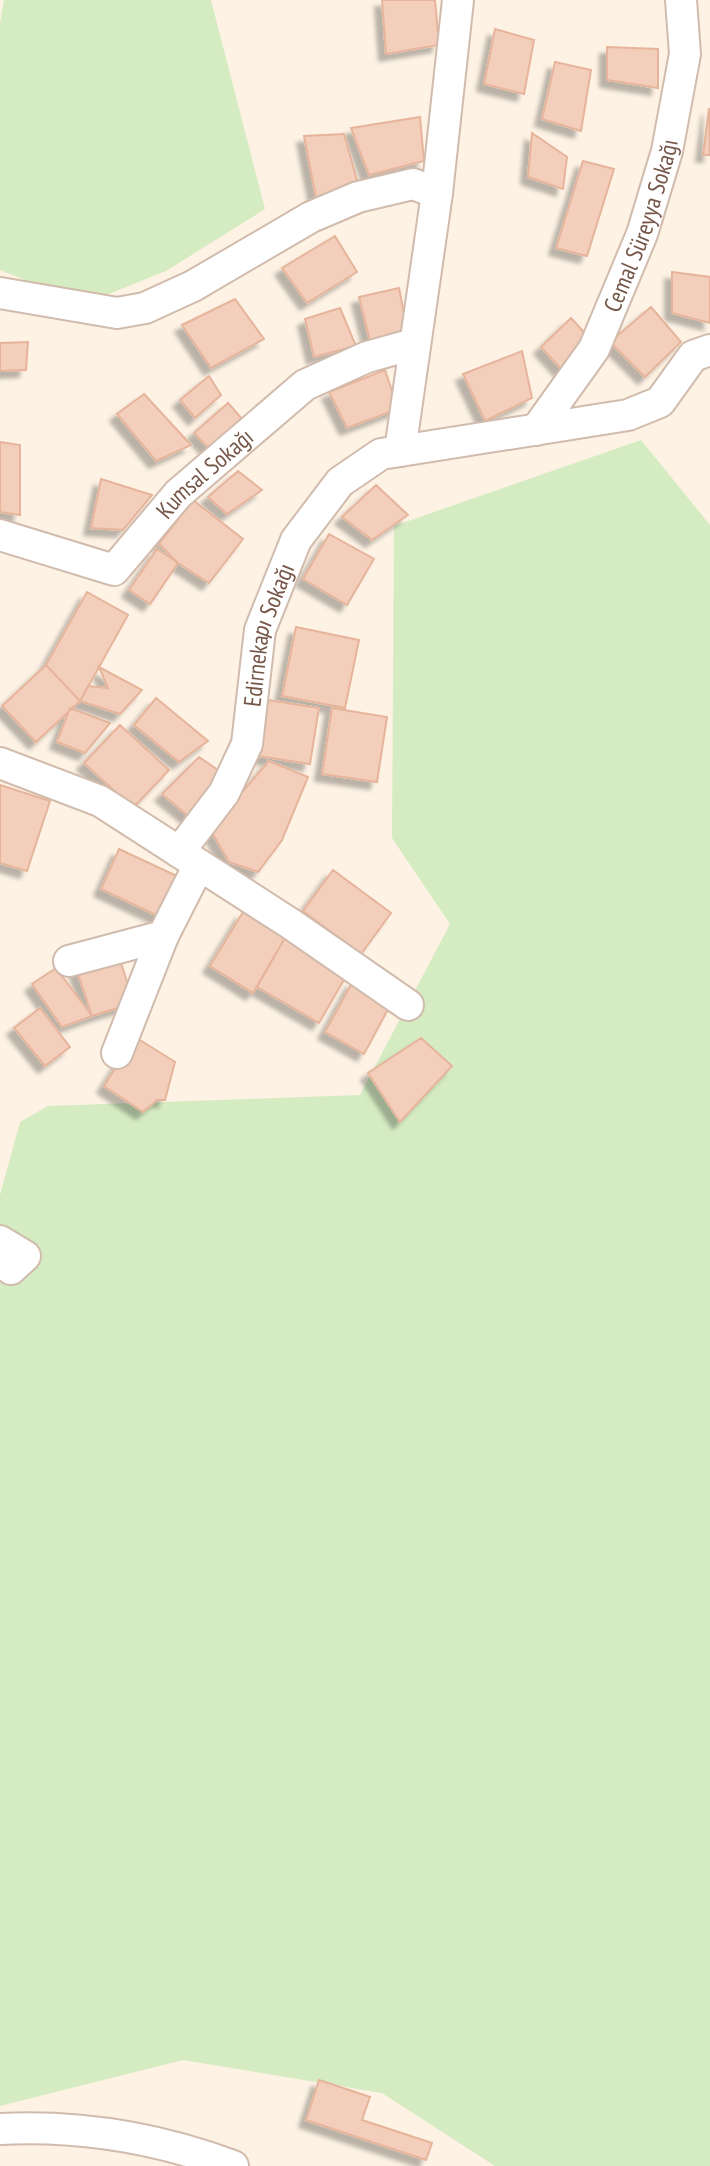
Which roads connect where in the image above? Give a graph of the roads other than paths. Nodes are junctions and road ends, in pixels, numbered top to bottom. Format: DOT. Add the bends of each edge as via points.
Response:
graph roads {
  1 [pos="458,0"];
  2 [pos="681,0"];
  3 [pos="437,193"];
  4 [pos="0,293"];
  5 [pos="414,344"];
  6 [pos="710,350"];
  7 [pos="536,430"];
  8 [pos="400,451"];
  9 [pos="0,535"];
  10 [pos="0,763"];
  11 [pos="189,858"];
  12 [pos="163,936"];
  13 [pos="69,961"];
  14 [pos="408,1005"];
  15 [pos="117,1053"];
  16 [pos="0,1241"];
  17 [pos="11,1269"];
  18 [pos="0,2129"];
  19 [pos="233,2166"];
  1 -- 3 [label="street"];
  2 -- 7 [label="street, Cemal Süreyya Sokağı" via="685,54 667,151 642,234 594,349"];
  3 -- 4 [label="street" via="413,184 358,197 145,308 117,313"];
  3 -- 5 [label="street"];
  5 -- 8 [label="street"];
  5 -- 9 [label="street, Kumsal Sokağı" via="367,357 305,385 178,494 114,570"];
  6 -- 7 [label="street, Edirnekapı Sokağı" via="693,356 660,402 628,415"];
  7 -- 8 [label="street, Edirnekapı Sokağı"];
  8 -- 11 [label="street, Edirnekapı Sokağı" via="381,454 340,482 296,540 260,630 247,744"];
  10 -- 11 [label="street" via="100,801"];
  11 -- 12 [label="street, Edirnekapı Sokağı"];
  11 -- 14 [label="street"];
  12 -- 13 [label="street"];
  12 -- 15 [label="street, Edirnekapı Sokağı"];
  16 -- 17 [label="street" via="25,1256"];
  18 -- 19 [label="street" via="60,2126 182,2147"];
}
